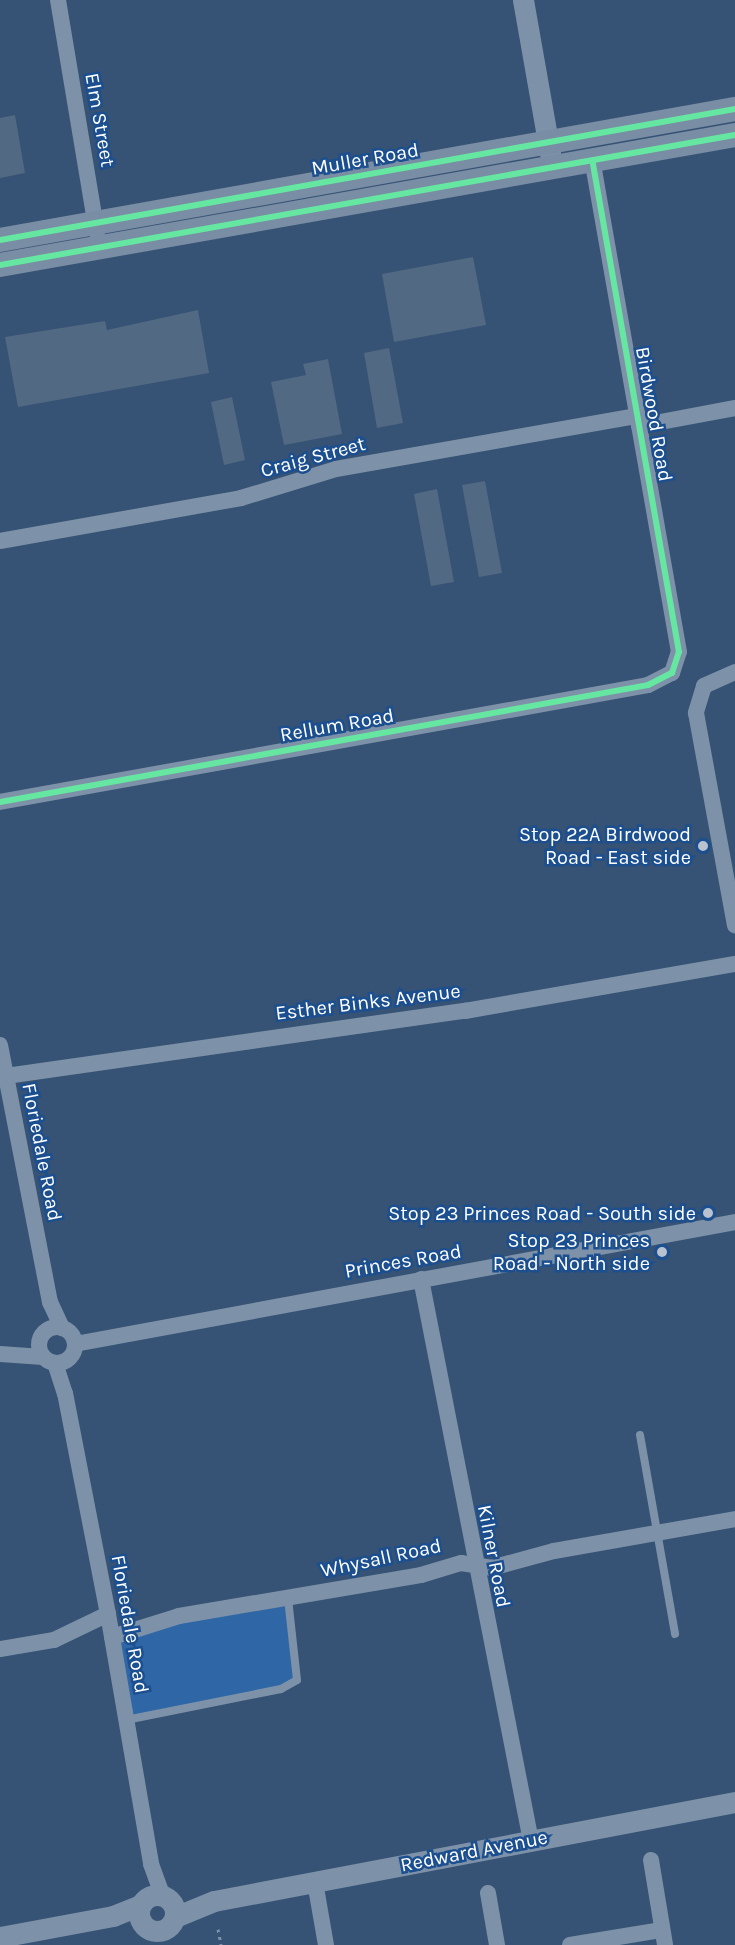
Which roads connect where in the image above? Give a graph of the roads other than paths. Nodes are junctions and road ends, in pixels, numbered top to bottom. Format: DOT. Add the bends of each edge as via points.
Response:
graph roads {
  1 [pos="58,0"];
  2 [pos="523,0"];
  3 [pos="735,110"];
  4 [pos="735,135"];
  5 [pos="548,143"];
  6 [pos="592,161"];
  7 [pos="553,168"];
  8 [pos="96,223"];
  9 [pos="0,240"];
  10 [pos="99,248"];
  11 [pos="0,264"];
  12 [pos="735,408"];
  13 [pos="638,421"];
  14 [pos="0,541"];
  15 [pos="735,672"];
  16 [pos="672,673"];
  17 [pos="2,803"];
  18 [pos="735,925"];
  19 [pos="735,964"];
  20 [pos="0,1045"];
  21 [pos="6,1076"];
  22 [pos="735,1222"];
  23 [pos="421,1279"];
  24 [pos="58,1345"];
  25 [pos="0,1353"];
  26 [pos="640,1435"];
  27 [pos="735,1520"];
  28 [pos="658,1533"];
  29 [pos="474,1566"];
  30 [pos="288,1598"];
  31 [pos="108,1614"];
  32 [pos="675,1634"];
  33 [pos="112,1638"];
  34 [pos="0,1649"];
  35 [pos="126,1720"];
  36 [pos="735,1802"];
  37 [pos="531,1841"];
  38 [pos="651,1860"];
  39 [pos="315,1882"];
  40 [pos="488,1893"];
  41 [pos="159,1902"];
  42 [pos="113,1916"];
  43 [pos="144,1926"];
  44 [pos="664,1937"];
  45 [pos="0,1938"];
  46 [pos="326,1945"];
  47 [pos="497,1945"];
  48 [pos="570,1945"];
  1 -- 8 [label="street, Elm Street"];
  2 -- 5 [label="street"];
  3 -- 5 [label="main road, Muller Road"];
  4 -- 6 [label="main road"];
  5 -- 7 [label="street"];
  5 -- 8 [label="main road, Muller Road"];
  6 -- 7 [label="main road"];
  6 -- 13 [label="street, Birdwood Road"];
  7 -- 10 [label="main road"];
  8 -- 9 [label="main road, Muller Road"];
  8 -- 10 [label="street, Elm Street"];
  10 -- 11 [label="main road"];
  12 -- 13 [label="street, Craig Street"];
  13 -- 14 [label="street, Craig Street" via="336,469 241,498"];
  13 -- 16 [label="street, Birdwood Road" via="679,652"];
  15 -- 18 [label="street" via="704,686 696,713"];
  16 -- 17 [label="street, Rellum Road" via="648,685"];
  19 -- 21 [label="street, Esther Binks Avenue" via="465,1011"];
  20 -- 21 [label="street, Floriedale Road"];
  21 -- 24 [label="street, Floriedale Road"];
  22 -- 23 [label="street, Princes Road"];
  23 -- 24 [label="street, Princes Road"];
  23 -- 29 [label="street, Kilner Road"];
  24 -- 25 [label="street, Princes Road"];
  24 -- 31 [label="street, Floriedale Road"];
  26 -- 28 [label="lane"];
  27 -- 28 [label="street, Whysall Road"];
  28 -- 29 [label="street, Whysall Road" via="554,1551 491,1569"];
  28 -- 32 [label="lane"];
  29 -- 30 [label="street, Whysall Road" via="461,1563 421,1575"];
  29 -- 37 [label="street, Kilner Road"];
  30 -- 33 [label="street, Whysall Road" via="179,1616"];
  30 -- 35 [label="lane" via="297,1680 281,1689"];
  31 -- 33 [label="street, Floriedale Road"];
  31 -- 34 [label="street" via="54,1640"];
  33 -- 35 [label="street, Floriedale Road"];
  35 -- 41 [label="street, Floriedale Road"];
  36 -- 37 [label="street, Redward Avenue"];
  37 -- 39 [label="street, Redward Avenue"];
  38 -- 44 [label="street"];
  39 -- 41 [label="street, Redward Avenue" via="214,1901"];
  39 -- 46 [label="street"];
  40 -- 47 [label="street"];
  41 -- 42 [label="street, Redward Avenue"];
  41 -- 43 [label="street" via="139,1918"];
  41 -- 43 [label="street" via="161,1931"];
  42 -- 43 [label="street, Redward Avenue"];
  42 -- 45 [label="street, Redward Avenue"];
  44 -- 48 [label="street"];
}
